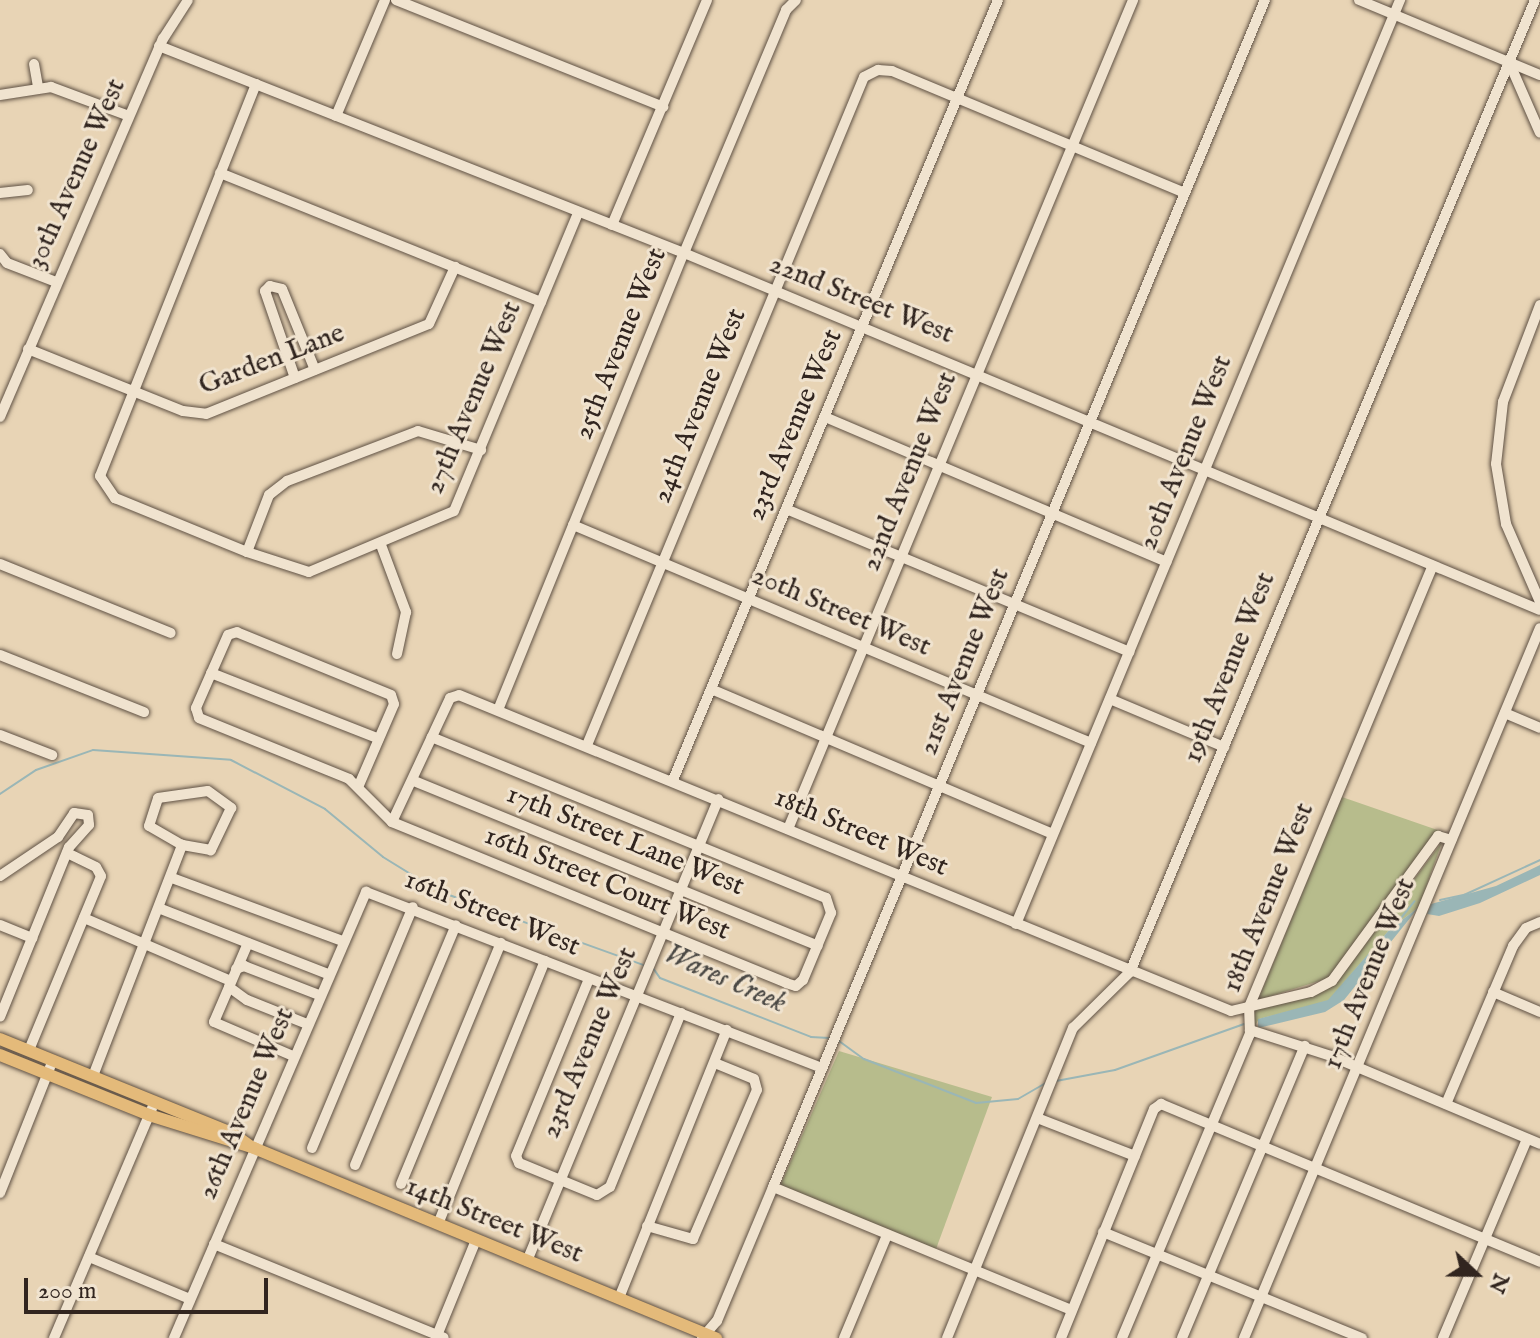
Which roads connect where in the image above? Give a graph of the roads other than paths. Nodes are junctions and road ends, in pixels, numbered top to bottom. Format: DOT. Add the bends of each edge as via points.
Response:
graph roads {
  1 [pos="188,0"];
  2 [pos="385,0"];
  3 [pos="396,0"];
  4 [pos="707,0"];
  5 [pos="796,0"];
  6 [pos="998,0"];
  7 [pos="1133,0"];
  8 [pos="1265,0"];
  9 [pos="1359,0"];
  10 [pos="1400,0"];
  11 [pos="1535,0"];
  12 [pos="1393,15"];
  13 [pos="159,46"];
  14 [pos="1509,62"];
  15 [pos="34,64"];
  16 [pos="1540,75"];
  17 [pos="256,84"];
  18 [pos="38,86"];
  19 [pos="0,95"];
  20 [pos="957,98"];
  21 [pos="663,107"];
  22 [pos="129,116"];
  23 [pos="336,116"];
  24 [pos="1540,133"];
  25 [pos="1071,146"];
  26 [pos="220,173"];
  27 [pos="28,190"];
  28 [pos="0,193"];
  29 [pos="1185,193"];
  30 [pos="578,213"];
  31 [pos="612,225"];
  32 [pos="684,253"];
  33 [pos="0,254"];
  34 [pos="455,267"];
  35 [pos="56,282"];
  36 [pos="773,289"];
  37 [pos="541,302"];
  38 [pos="1540,305"];
  39 [pos="863,326"];
  40 [pos="28,349"];
  41 [pos="315,370"];
  42 [pos="977,373"];
  43 [pos="295,378"];
  44 [pos="131,390"];
  45 [pos="0,417"];
  46 [pos="825,417"];
  47 [pos="1090,422"];
  48 [pos="481,450"];
  49 [pos="940,465"];
  50 [pos="1204,471"];
  51 [pos="786,509"];
  52 [pos="1053,513"];
  53 [pos="1318,518"];
  54 [pos="573,525"];
  55 [pos="381,545"];
  56 [pos="247,552"];
  57 [pos="901,556"];
  58 [pos="1167,562"];
  59 [pos="661,563"];
  60 [pos="0,564"];
  61 [pos="1433,566"];
  62 [pos="749,599"];
  63 [pos="1540,602"];
  64 [pos="1014,604"];
  65 [pos="1540,610"];
  66 [pos="1540,628"];
  67 [pos="171,633"];
  68 [pos="864,646"];
  69 [pos="1129,652"];
  70 [pos="397,654"];
  71 [pos="0,655"];
  72 [pos="211,673"];
  73 [pos="711,689"];
  74 [pos="977,695"];
  75 [pos="1110,699"];
  76 [pos="498,710"];
  77 [pos="144,712"];
  78 [pos="1505,713"];
  79 [pos="1540,728"];
  80 [pos="0,735"];
  81 [pos="432,737"];
  82 [pos="826,738"];
  83 [pos="379,739"];
  84 [pos="1091,743"];
  85 [pos="587,745"];
  86 [pos="1224,747"];
  87 [pos="52,755"];
  88 [pos="673,780"];
  89 [pos="414,781"];
  90 [pos="359,785"];
  91 [pos="940,786"];
  92 [pos="718,799"];
  93 [pos="392,822"];
  94 [pos="788,829"];
  95 [pos="62,834"];
  96 [pos="1053,834"];
  97 [pos="1451,840"];
  98 [pos="72,841"];
  99 [pos="182,845"];
  100 [pos="699,846"];
  101 [pos="67,853"];
  102 [pos="0,876"];
  103 [pos="902,877"];
  104 [pos="172,878"];
  105 [pos="680,890"];
  106 [pos="368,891"];
  107 [pos="413,907"];
  108 [pos="161,909"];
  109 [pos="84,918"];
  110 [pos="1540,922"];
  111 [pos="1016,924"];
  112 [pos="0,925"];
  113 [pos="456,925"];
  114 [pos="662,933"];
  115 [pos="33,938"];
  116 [pos="342,941"];
  117 [pos="248,943"];
  118 [pos="501,943"];
  119 [pos="818,946"];
  120 [pos="146,948"];
  121 [pos="545,961"];
  122 [pos="236,969"];
  123 [pos="1130,972"];
  124 [pos="328,974"];
  125 [pos="589,979"];
  126 [pos="230,984"];
  127 [pos="1493,992"];
  128 [pos="319,995"];
  129 [pos="636,998"];
  130 [pos="1540,1012"];
  131 [pos="681,1013"];
  132 [pos="0,1017"];
  133 [pos="1249,1021"];
  134 [pos="307,1024"];
  135 [pos="727,1030"];
  136 [pos="0,1039"];
  137 [pos="1305,1046"];
  138 [pos="29,1050"];
  139 [pos="0,1055"];
  140 [pos="293,1056"];
  141 [pos="53,1060"];
  142 [pos="715,1063"];
  143 [pos="1358,1067"];
  144 [pos="822,1068"];
  145 [pos="47,1074"];
  146 [pos="93,1076"];
  147 [pos="155,1101"];
  148 [pos="1446,1104"];
  149 [pos="149,1115"];
  150 [pos="1037,1118"];
  151 [pos="1211,1124"];
  152 [pos="1527,1139"];
  153 [pos="1540,1144"];
  154 [pos="1264,1146"];
  155 [pos="254,1148"];
  156 [pos="312,1148"];
  157 [pos="1135,1156"];
  158 [pos="355,1165"];
  159 [pos="1316,1167"];
  160 [pos="559,1180"];
  161 [pos="401,1184"];
  162 [pos="773,1187"];
  163 [pos="0,1193"];
  164 [pos="438,1224"];
  165 [pos="647,1226"];
  166 [pos="1103,1232"];
  167 [pos="887,1235"];
  168 [pos="1485,1239"];
  169 [pos="476,1240"];
  170 [pos="214,1244"];
  171 [pos="1157,1254"];
  172 [pos="89,1257"];
  173 [pos="527,1261"];
  174 [pos="1540,1262"];
  175 [pos="974,1271"];
  176 [pos="1208,1275"];
  177 [pos="1261,1296"];
  178 [pos="619,1298"];
  179 [pos="190,1299"];
  180 [pos="1072,1310"];
  181 [pos="439,1337"];
  182 [pos="708,1337"];
  183 [pos="54,1338"];
  184 [pos="174,1338"];
  185 [pos="844,1338"];
  186 [pos="947,1338"];
  187 [pos="1061,1338"];
  188 [pos="1122,1338"];
  189 [pos="1182,1338"];
  190 [pos="1244,1338"];
  191 [pos="1362,1338"];
  192 [pos="1443,1338"];
  1 -- 13 [label="street, 30th Avenue West"];
  2 -- 23 [label="street"];
  3 -- 21 [label="street"];
  4 -- 21 [label="street"];
  5 -- 32 [label="street, 25th Avenue West" via="786,10"];
  6 -- 20 [label="street, 23rd Avenue West"];
  7 -- 25 [label="street, 22nd Avenue West"];
  8 -- 29 [label="street, 21st Avenue West"];
  9 -- 12 [label="street"];
  10 -- 12 [label="street, 20th Avenue West"];
  11 -- 14 [label="street, 19th Avenue West"];
  12 -- 14 [label="street"];
  12 -- 50 [label="street, 20th Avenue West"];
  13 -- 17 [label="street, 22nd Street West"];
  13 -- 22 [label="street, 30th Avenue West"];
  14 -- 16 [label="street"];
  14 -- 24 [label="street"];
  14 -- 53 [label="street, 19th Avenue West"];
  15 -- 18 [label="street"];
  17 -- 23 [label="street, 22nd Street West"];
  17 -- 26 [label="street"];
  18 -- 19 [label="street"];
  18 -- 22 [label="street" via="73,93"];
  20 -- 25 [label="street"];
  20 -- 36 [label="street, 24th Avenue West" via="885,69 871,72 858,86"];
  20 -- 39 [label="street, 23rd Avenue West"];
  21 -- 31 [label="street"];
  22 -- 35 [label="street, 30th Avenue West"];
  23 -- 30 [label="street, 22nd Street West"];
  25 -- 29 [label="street"];
  25 -- 42 [label="street, 22nd Avenue West"];
  26 -- 34 [label="street"];
  26 -- 44 [label="street"];
  27 -- 28 [label="street"];
  29 -- 47 [label="street, 21st Avenue West"];
  30 -- 31 [label="street, 22nd Street West"];
  30 -- 37 [label="street, 27th Avenue West"];
  31 -- 32 [label="street, 22nd Street West"];
  32 -- 36 [label="street, 22nd Street West"];
  32 -- 54 [label="street, 25th Avenue West"];
  33 -- 35 [label="street" via="7,263"];
  34 -- 37 [label="street"];
  34 -- 41 [label="street, Garden Lane" via="429,324"];
  35 -- 40 [label="street, 30th Avenue West"];
  36 -- 39 [label="street, 22nd Street West"];
  36 -- 59 [label="street, 24th Avenue West"];
  37 -- 48 [label="street, 27th Avenue West"];
  38 -- 63 [label="street" via="1503,402 1496,464 1506,524"];
  39 -- 42 [label="street, 22nd Street West"];
  39 -- 46 [label="street, 23rd Avenue West"];
  40 -- 44 [label="street, Garden Lane"];
  40 -- 45 [label="street, 30th Avenue West"];
  41 -- 43 [label="street, Garden Lane"];
  41 -- 43 [label="street" via="284,292 270,286 265,291"];
  42 -- 47 [label="street, 22nd Street West"];
  42 -- 49 [label="street, 22nd Avenue West"];
  43 -- 44 [label="street, Garden Lane" via="206,414"];
  44 -- 56 [label="street, 27th Avenue West" via="100,468 102,483 115,498"];
  46 -- 49 [label="street"];
  46 -- 51 [label="street, 23rd Avenue West"];
  47 -- 50 [label="street, 22nd Street West"];
  47 -- 52 [label="street, 21st Avenue West"];
  48 -- 55 [label="street, 27th Avenue West" via="454,511"];
  48 -- 56 [label="street" via="418,431 287,481 269,495"];
  49 -- 52 [label="street"];
  49 -- 57 [label="street, 22nd Avenue West"];
  50 -- 53 [label="street, 22nd Street West"];
  50 -- 58 [label="street, 20th Avenue West"];
  51 -- 57 [label="street"];
  51 -- 62 [label="street, 23rd Avenue West"];
  52 -- 58 [label="street"];
  52 -- 64 [label="street, 21st Avenue West"];
  53 -- 61 [label="street, 22nd Street West"];
  53 -- 86 [label="street, 19th Avenue West"];
  54 -- 59 [label="street, 20th Street West"];
  54 -- 76 [label="street, 25th Avenue West"];
  55 -- 56 [label="street, 27th Avenue West" via="309,572"];
  55 -- 70 [label="street" via="406,612"];
  57 -- 64 [label="street"];
  57 -- 68 [label="street, 22nd Avenue West"];
  58 -- 69 [label="street, 20th Avenue West"];
  59 -- 62 [label="street, 20th Street West"];
  59 -- 85 [label="street, 24th Avenue West"];
  60 -- 67 [label="street"];
  61 -- 65 [label="street, 22nd Street West"];
  61 -- 133 [label="street, 18th Avenue West"];
  62 -- 68 [label="street, 20th Street West"];
  62 -- 73 [label="street, 23rd Avenue West"];
  64 -- 69 [label="street"];
  64 -- 74 [label="street, 21st Avenue West"];
  66 -- 78 [label="street, 17th Avenue West"];
  68 -- 74 [label="street, 20th Street West"];
  68 -- 82 [label="street, 22nd Avenue West"];
  69 -- 75 [label="street, 20th Avenue West"];
  71 -- 77 [label="street"];
  72 -- 83 [label="street"];
  72 -- 83 [label="street" via="231,633 393,698"];
  72 -- 90 [label="street" via="197,715"];
  73 -- 82 [label="street"];
  73 -- 88 [label="street, 23rd Avenue West"];
  74 -- 84 [label="street, 20th Street West"];
  74 -- 91 [label="street, 21st Avenue West"];
  75 -- 84 [label="street, 20th Avenue West"];
  75 -- 86 [label="street"];
  76 -- 81 [label="street, 18th Street West" via="454,695"];
  76 -- 85 [label="street, 18th Street West"];
  78 -- 79 [label="street"];
  78 -- 97 [label="street, 17th Avenue West"];
  80 -- 87 [label="street"];
  81 -- 89 [label="street"];
  81 -- 100 [label="street"];
  82 -- 91 [label="street"];
  82 -- 94 [label="street, 22nd Avenue West"];
  83 -- 90 [label="street"];
  84 -- 96 [label="street, 20th Avenue West"];
  85 -- 88 [label="street, 18th Street West"];
  86 -- 123 [label="street, 19th Avenue West"];
  88 -- 92 [label="street, 18th Street West"];
  89 -- 93 [label="street"];
  89 -- 105 [label="street, 17th Street Lane West"];
  90 -- 93 [label="street"];
  91 -- 96 [label="street"];
  91 -- 103 [label="street, 21st Avenue West"];
  92 -- 94 [label="street, 18th Street West"];
  92 -- 100 [label="street, 23rd Avenue West"];
  93 -- 114 [label="street, 16th Street Court West"];
  94 -- 103 [label="street, 18th Street West"];
  95 -- 98 [label="street"];
  95 -- 98 [label="street" via="74,813 86,813 89,825"];
  95 -- 102 [label="street"];
  96 -- 111 [label="street, 20th Avenue West"];
  97 -- 133 [label="street" via="1438,836 1332,981"];
  97 -- 143 [label="street, 17th Avenue West"];
  98 -- 101 [label="street"];
  99 -- 99 [label="street" via="204,852 215,847 231,812 227,801 208,791 158,798 149,826"];
  99 -- 104 [label="street"];
  100 -- 105 [label="street, 23rd Avenue West"];
  100 -- 119 [label="street" via="831,903"];
  101 -- 109 [label="street" via="101,872"];
  101 -- 115 [label="street"];
  103 -- 111 [label="street, 18th Street West"];
  103 -- 144 [label="street, 21st Avenue West"];
  104 -- 108 [label="street"];
  104 -- 116 [label="street"];
  105 -- 114 [label="street, 23rd Avenue West"];
  105 -- 119 [label="street, 17th Street Lane West"];
  106 -- 107 [label="street, 16th Street West"];
  106 -- 116 [label="street, 26th Avenue West"];
  107 -- 113 [label="street, 16th Street West"];
  107 -- 156 [label="street"];
  108 -- 117 [label="street"];
  108 -- 120 [label="street"];
  109 -- 120 [label="street"];
  109 -- 138 [label="street"];
  110 -- 127 [label="street" via="1518,937"];
  111 -- 123 [label="street, 18th Street West"];
  112 -- 115 [label="street"];
  113 -- 118 [label="street, 16th Street West"];
  113 -- 158 [label="street"];
  114 -- 119 [label="street, 16th Street Court West" via="796,986"];
  114 -- 129 [label="street, 23rd Avenue West"];
  115 -- 132 [label="street"];
  116 -- 124 [label="street, 26th Avenue West"];
  117 -- 122 [label="street"];
  117 -- 124 [label="street"];
  118 -- 121 [label="street, 16th Street West"];
  118 -- 161 [label="street"];
  120 -- 126 [label="street"];
  120 -- 146 [label="street"];
  121 -- 125 [label="street, 16th Street West"];
  121 -- 164 [label="street"];
  122 -- 126 [label="street"];
  122 -- 128 [label="street" via="257,970"];
  123 -- 133 [label="street, 18th Street West"];
  123 -- 150 [label="street, 19th Avenue West" via="1073,1028"];
  124 -- 128 [label="street, 26th Avenue West"];
  125 -- 129 [label="street, 16th Street West"];
  125 -- 160 [label="street" via="517,1161"];
  126 -- 134 [label="street" via="247,1000"];
  126 -- 140 [label="street" via="214,1022"];
  127 -- 130 [label="street"];
  127 -- 148 [label="street"];
  128 -- 134 [label="street, 26th Avenue West"];
  129 -- 131 [label="street, 16th Street West"];
  129 -- 160 [label="street, 23rd Avenue West"];
  131 -- 135 [label="street, 16th Street West"];
  131 -- 160 [label="street" via="605,1195"];
  133 -- 137 [label="street, 18th Street West"];
  133 -- 151 [label="street, 18th Avenue West"];
  134 -- 140 [label="street, 26th Avenue West"];
  135 -- 142 [label="street"];
  135 -- 144 [label="street, 16th Street West"];
  136 -- 138 [label="main road, 14th Street West"];
  137 -- 143 [label="street, 18th Street West"];
  137 -- 154 [label="street"];
  138 -- 141 [label="main road, 14th Street West"];
  139 -- 145 [label="main road, 14th Street West"];
  140 -- 155 [label="street, 26th Avenue West"];
  141 -- 145 [label="street"];
  141 -- 146 [label="main road, 14th Street West"];
  142 -- 165 [label="street"];
  142 -- 165 [label="street" via="756,1082 757,1090 693,1239"];
  143 -- 148 [label="street, 18th Street West"];
  143 -- 159 [label="street, 17th Avenue West"];
  144 -- 162 [label="street, 21st Avenue West"];
  145 -- 149 [label="main road, 14th Street West"];
  145 -- 163 [label="street"];
  146 -- 147 [label="main road, 14th Street West"];
  147 -- 149 [label="street"];
  147 -- 155 [label="main road, 14th Street West" via="232,1133"];
  148 -- 152 [label="street, 18th Street West"];
  149 -- 155 [label="main road, 14th Street West"];
  149 -- 172 [label="street"];
  150 -- 157 [label="street"];
  150 -- 175 [label="street, 19th Avenue West"];
  151 -- 154 [label="street"];
  151 -- 157 [label="street" via="1161,1104"];
  151 -- 171 [label="street, 18th Avenue West"];
  152 -- 153 [label="street, 18th Street West"];
  152 -- 168 [label="street"];
  154 -- 159 [label="street"];
  154 -- 176 [label="street"];
  155 -- 164 [label="main road, 14th Street West"];
  155 -- 170 [label="street, 26th Avenue West"];
  157 -- 166 [label="street"];
  159 -- 168 [label="street"];
  159 -- 177 [label="street, 17th Avenue West"];
  160 -- 173 [label="street, 23rd Avenue West"];
  162 -- 167 [label="street"];
  162 -- 182 [label="street, 21st Avenue West"];
  164 -- 169 [label="main road, 14th Street West"];
  165 -- 178 [label="street"];
  166 -- 171 [label="street"];
  166 -- 180 [label="street"];
  167 -- 175 [label="street"];
  167 -- 185 [label="street"];
  168 -- 174 [label="street"];
  168 -- 192 [label="street"];
  169 -- 173 [label="main road, 14th Street West"];
  169 -- 181 [label="street"];
  170 -- 179 [label="street, 26th Avenue West"];
  170 -- 181 [label="street"];
  171 -- 176 [label="street"];
  171 -- 188 [label="street, 18th Avenue West"];
  172 -- 179 [label="street"];
  172 -- 183 [label="street"];
  173 -- 178 [label="main road, 14th Street West"];
  175 -- 180 [label="street"];
  175 -- 186 [label="street, 19th Avenue West"];
  176 -- 177 [label="street"];
  176 -- 189 [label="street"];
  177 -- 190 [label="street, 17th Avenue West"];
  177 -- 191 [label="street"];
  178 -- 182 [label="main road, 14th Street West"];
  179 -- 184 [label="street, 26th Avenue West"];
  180 -- 187 [label="street"];
}
